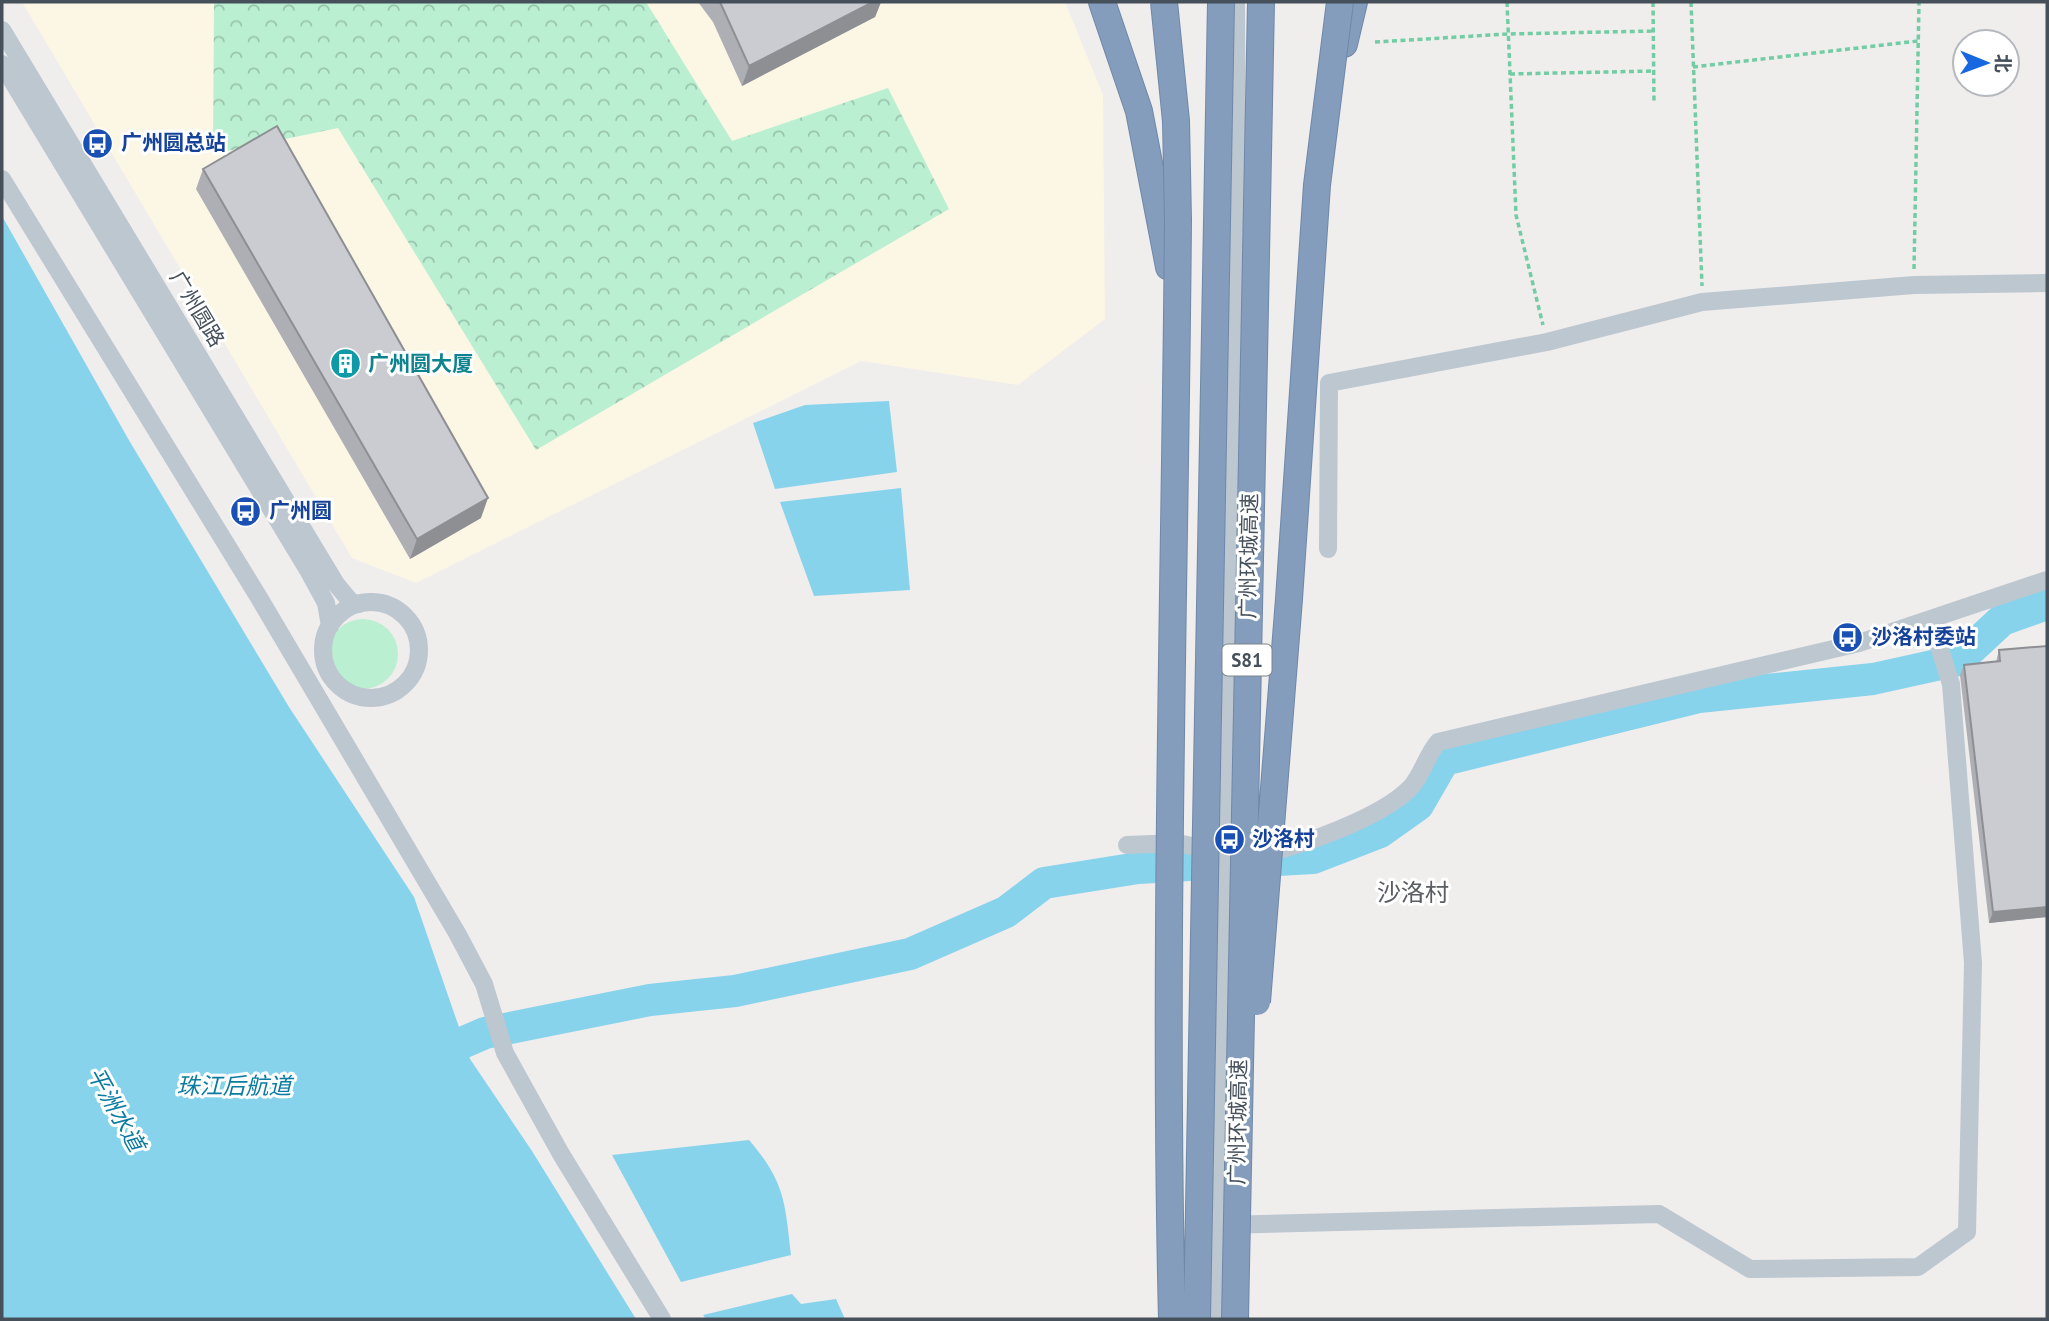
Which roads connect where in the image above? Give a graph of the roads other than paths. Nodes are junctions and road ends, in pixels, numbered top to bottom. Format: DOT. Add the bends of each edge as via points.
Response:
graph roads {
  1 [pos="1102,2"];
  2 [pos="1164,2"];
  3 [pos="1221,2"];
  4 [pos="1236,2"];
  5 [pos="1261,2"];
  6 [pos="1340,2"];
  7 [pos="1354,2"];
  8 [pos="2,30"];
  9 [pos="2,64"];
  10 [pos="2,178"];
  11 [pos="2047,283"];
  12 [pos="1302,400"];
  13 [pos="1176,415"];
  14 [pos="1328,549"];
  15 [pos="2047,580"];
  16 [pos="359,604"];
  17 [pos="1931,621"];
  18 [pos="330,626"];
  19 [pos="338,684"];
  20 [pos="318,696"];
  21 [pos="1127,845"];
  22 [pos="1227,854"];
  23 [pos="1219,1225"];
  24 [pos="1235,1283"];
  25 [pos="662,1319"];
  26 [pos="1172,1319"];
  27 [pos="1197,1319"];
  28 [pos="1217,1319"];
  29 [pos="1235,1319"];
  1 -- 13 [label="highway, bridge" via="1133,90 1163,222 1173,299"];
  2 -- 13 [label="highway, bridge" via="1177,153"];
  3 -- 27 [label="highway, 广州环城高速 / S81, bridge"];
  4 -- 22 [label="street" via="1237,313"];
  5 -- 24 [label="highway, 广州环城高速 / S81, bridge"];
  6 -- 12 [label="highway, bridge" via="1321,142"];
  7 -- 12 [label="highway, bridge" via="1327,142"];
  8 -- 16 [label="street, 广州圆路" via="336,584 351,602"];
  9 -- 18 [label="street, 广州圆路" via="313,579 326,603"];
  10 -- 20 [label="street"];
  11 -- 14 [label="street" via="1914,285 1702,302 1547,342 1329,383"];
  12 -- 24 [label="highway, bridge"];
  13 -- 26 [label="highway, bridge" via="1168,904"];
  15 -- 17 [label="street"];
  16 -- 18 [label="street" via="340,613"];
  16 -- 19 [label="street" via="384,604 410,621 417,636 416,667 408,681 382,697 351,694"];
  17 -- 22 [label="street" via="1836,649 1438,742 1412,786 1373,813 1288,848"];
  17 -- 23 [label="street" via="1951,684 1973,964 1967,1232 1918,1267 1750,1269 1659,1214"];
  18 -- 19 [label="street" via="324,656 328,672"];
  19 -- 20 [label="street"];
  20 -- 25 [label="street" via="484,984 505,1053"];
  21 -- 22 [label="street" via="1178,843"];
  22 -- 23 [label="street"];
  23 -- 28 [label="street"];
  24 -- 29 [label="highway, 广州环城高速 / S81, bridge"];
}
